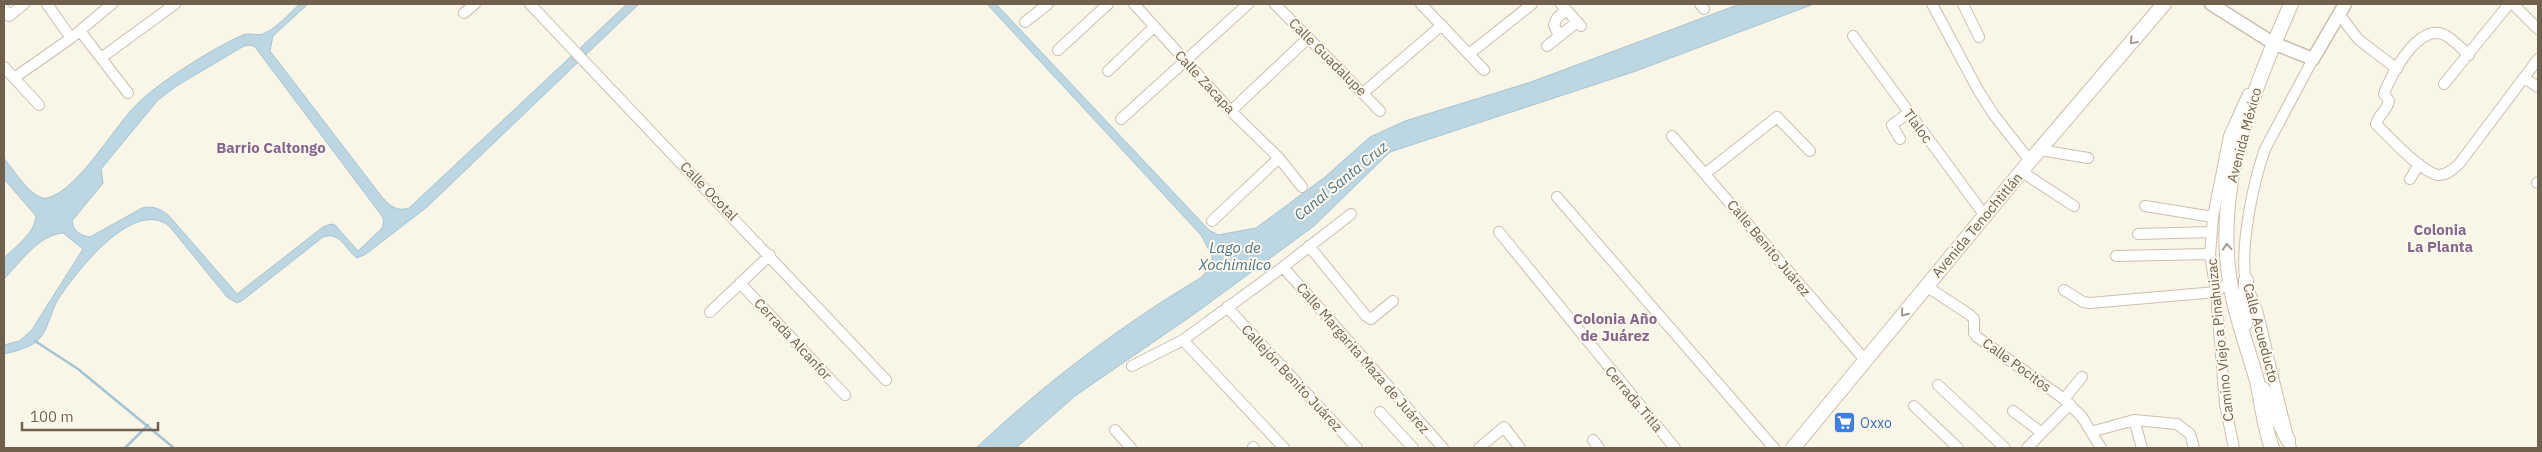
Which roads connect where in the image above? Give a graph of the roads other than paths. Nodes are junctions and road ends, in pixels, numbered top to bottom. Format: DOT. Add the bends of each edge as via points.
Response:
graph roads {
  1 [pos="24,4"];
  2 [pos="47,4"];
  3 [pos="112,4"];
  4 [pos="175,4"];
  5 [pos="475,4"];
  6 [pos="530,4"];
  7 [pos="1048,4"];
  8 [pos="1108,4"];
  9 [pos="1134,4"];
  10 [pos="1248,4"];
  11 [pos="1275,4"];
  12 [pos="1532,4"];
  13 [pos="1932,4"];
  14 [pos="1963,4"];
  15 [pos="2164,4"];
  16 [pos="2210,4"];
  17 [pos="2291,4"];
  18 [pos="2300,4"];
  19 [pos="2511,4"];
  20 [pos="1425,5"];
  21 [pos="1564,7"];
  22 [pos="4,9"];
  23 [pos="2342,9"];
  24 [pos="464,13"];
  25 [pos="2285,18"];
  26 [pos="1025,22"];
  27 [pos="1442,25"];
  28 [pos="2537,26"];
  29 [pos="1154,27"];
  30 [pos="80,31"];
  31 [pos="1559,36"];
  32 [pos="1853,36"];
  33 [pos="1979,37"];
  34 [pos="71,38"];
  35 [pos="1308,38"];
  36 [pos="2274,42"];
  37 [pos="1547,46"];
  38 [pos="1058,50"];
  39 [pos="1469,54"];
  40 [pos="2470,55"];
  41 [pos="102,58"];
  42 [pos="2313,59"];
  43 [pos="2538,59"];
  44 [pos="1184,61"];
  45 [pos="4,67"];
  46 [pos="2397,69"];
  47 [pos="1484,70"];
  48 [pos="1108,71"];
  49 [pos="2260,73"];
  50 [pos="14,78"];
  51 [pos="2524,78"];
  52 [pos="2444,84"];
  53 [pos="2538,87"];
  54 [pos="128,93"];
  55 [pos="1363,93"];
  56 [pos="39,105"];
  57 [pos="1231,111"];
  58 [pos="1380,111"];
  59 [pos="1908,113"];
  60 [pos="1121,119"];
  61 [pos="1672,136"];
  62 [pos="1900,139"];
  63 [pos="2040,150"];
  64 [pos="1810,151"];
  65 [pos="1279,158"];
  66 [pos="2088,158"];
  67 [pos="2422,166"];
  68 [pos="2026,167"];
  69 [pos="1706,173"];
  70 [pos="2410,179"];
  71 [pos="1302,187"];
  72 [pos="1557,197"];
  73 [pos="2074,206"];
  74 [pos="2145,206"];
  75 [pos="1351,214"];
  76 [pos="1984,216"];
  77 [pos="2213,217"];
  78 [pos="1212,221"];
  79 [pos="1499,232"];
  80 [pos="2211,232"];
  81 [pos="2138,234"];
  82 [pos="1309,246"];
  83 [pos="2210,254"];
  84 [pos="770,255"];
  85 [pos="2116,256"];
  86 [pos="1283,267"];
  87 [pos="2246,280"];
  88 [pos="2230,282"];
  89 [pos="740,284"];
  90 [pos="1926,286"];
  91 [pos="2064,290"];
  92 [pos="2216,292"];
  93 [pos="1393,301"];
  94 [pos="1227,307"];
  95 [pos="710,312"];
  96 [pos="2244,337"];
  97 [pos="1183,340"];
  98 [pos="1865,360"];
  99 [pos="1132,366"];
  100 [pos="2082,378"];
  101 [pos="886,380"];
  102 [pos="2257,382"];
  103 [pos="1938,385"];
  104 [pos="845,396"];
  105 [pos="2067,402"];
  106 [pos="1914,406"];
  107 [pos="2012,411"];
  108 [pos="1380,412"];
  109 [pos="2134,420"];
  110 [pos="1115,430"];
  111 [pos="2091,432"];
  112 [pos="2042,433"];
  113 [pos="2290,444"];
  114 [pos="1131,448"];
  115 [pos="1284,448"];
  116 [pos="1357,448"];
  117 [pos="1413,448"];
  118 [pos="1443,448"];
  119 [pos="1479,448"];
  120 [pos="1520,448"];
  121 [pos="1675,448"];
  122 [pos="1774,448"];
  123 [pos="1793,448"];
  124 [pos="1958,448"];
  125 [pos="2005,448"];
  126 [pos="2027,448"];
  127 [pos="2101,448"];
  128 [pos="2142,448"];
  129 [pos="2194,448"];
  130 [pos="2234,448"];
  131 [pos="2272,448"];
  1 -- 22 [label="street" via="9,16"];
  2 -- 34 [label="street"];
  3 -- 30 [label="street"];
  4 -- 41 [label="street"];
  5 -- 24 [label="street"];
  6 -- 84 [label="street, Calle Ocotal"];
  7 -- 26 [label="street"];
  8 -- 38 [label="street"];
  9 -- 29 [label="street, Calle Zacapa"];
  10 -- 44 [label="street"];
  11 -- 35 [label="street, Calle Guadalupe"];
  12 -- 39 [label="street"];
  13 -- 68 [label="street" via="1978,90"];
  14 -- 33 [label="street"];
  15 -- 63 [label="main road, Avenida Tenochtitlán, one-way"];
  16 -- 36 [label="street"];
  17 -- 25 [label="main road, Avenida México"];
  18 -- 25 [label="street"];
  19 -- 28 [label="street"];
  19 -- 40 [label="street"];
  20 -- 27 [label="street"];
  21 -- 31 [label="street" via="1554,25"];
  21 -- 31 [label="street" via="1579,25"];
  23 -- 42 [label="street, Calle Acueducto"];
  23 -- 46 [label="street" via="2358,39"];
  25 -- 36 [label="main road, Avenida México"];
  27 -- 39 [label="street"];
  27 -- 55 [label="street"];
  29 -- 44 [label="street, Calle Zacapa"];
  29 -- 48 [label="street"];
  30 -- 34 [label="street"];
  30 -- 41 [label="street"];
  31 -- 37 [label="street"];
  32 -- 59 [label="street, Tlaloc"];
  34 -- 50 [label="street"];
  35 -- 55 [label="street, Calle Guadalupe"];
  35 -- 57 [label="street"];
  36 -- 42 [label="street"];
  36 -- 49 [label="main road, Avenida México"];
  39 -- 47 [label="street"];
  40 -- 46 [label="street" via="2445,35 2426,34 2419,38"];
  40 -- 52 [label="street"];
  41 -- 54 [label="street"];
  42 -- 87 [label="street, Calle Acueducto" via="2265,149 2260,165 2246,247"];
  43 -- 51 [label="street"];
  44 -- 57 [label="street, Calle Zacapa"];
  44 -- 60 [label="street"];
  45 -- 50 [label="street"];
  46 -- 67 [label="street" via="2384,94 2388,107 2376,124"];
  49 -- 77 [label="street, Camino Viejo a Pinahuizac" via="2229,136"];
  88 -- 49 [label="main road, Avenida México, one-way" via="2226,234 2231,179"];
  50 -- 56 [label="street"];
  51 -- 53 [label="street"];
  51 -- 67 [label="street" via="2459,164 2440,175"];
  55 -- 58 [label="street, Calle Guadalupe"];
  57 -- 65 [label="street, Calle Zacapa"];
  59 -- 62 [label="street" via="1892,125"];
  59 -- 76 [label="street, Tlaloc"];
  61 -- 69 [label="street, Calle Benito Juárez"];
  63 -- 66 [label="street"];
  63 -- 68 [label="main road, Avenida Tenochtitlán"];
  64 -- 69 [label="street" via="1777,117"];
  65 -- 71 [label="street, Calle Zacapa"];
  65 -- 78 [label="street"];
  67 -- 70 [label="street"];
  68 -- 73 [label="street"];
  68 -- 76 [label="main road, Avenida Tenochtitlán"];
  69 -- 98 [label="street, Calle Benito Juárez"];
  72 -- 122 [label="street"];
  74 -- 77 [label="street"];
  75 -- 82 [label="street"];
  76 -- 90 [label="main road, Avenida Tenochtitlán"];
  77 -- 80 [label="street, Camino Viejo a Pinahuizac"];
  79 -- 121 [label="street, Cerrada Titla"];
  80 -- 81 [label="street"];
  80 -- 83 [label="street, Camino Viejo a Pinahuizac"];
  82 -- 86 [label="street"];
  82 -- 93 [label="street" via="1366,316 1371,319"];
  83 -- 85 [label="street"];
  83 -- 92 [label="street, Camino Viejo a Pinahuizac"];
  84 -- 89 [label="street"];
  84 -- 101 [label="street, Calle Ocotal"];
  86 -- 94 [label="street"];
  86 -- 118 [label="street, Calle Margarita Maza de Juárez"];
  87 -- 96 [label="main road"];
  87 -- 113 [label="street, Calle Acueducto" via="2257,310"];
  88 -- 92 [label="street"];
  88 -- 96 [label="main road, Avenida México"];
  89 -- 95 [label="street"];
  89 -- 104 [label="street, Cerrada Alcanfor"];
  90 -- 98 [label="main road, Avenida Tenochtitlán, one-way"];
  90 -- 105 [label="street, Calle Pocitos" via="1970,315 1974,319 1977,337"];
  91 -- 92 [label="street" via="2090,303"];
  92 -- 130 [label="street, Camino Viejo a Pinahuizac" via="2225,404"];
  94 -- 97 [label="street"];
  94 -- 116 [label="street, Callejón Benito Juárez"];
  96 -- 102 [label="main road, Avenida México"];
  97 -- 99 [label="street"];
  97 -- 115 [label="street"];
  98 -- 123 [label="main road, Avenida Tenochtitlán"];
  100 -- 105 [label="street"];
  102 -- 113 [label="main road" via="2266,393"];
  102 -- 131 [label="main road, Avenida México"];
  103 -- 125 [label="street"];
  105 -- 111 [label="street, Calle Pocitos"];
  105 -- 112 [label="street"];
  106 -- 124 [label="street"];
  107 -- 112 [label="street"];
  108 -- 117 [label="street"];
  109 -- 111 [label="street"];
  109 -- 128 [label="street"];
  109 -- 129 [label="street" via="2177,424 2190,434"];
  110 -- 114 [label="street"];
  111 -- 127 [label="street, Calle Pocitos"];
  112 -- 126 [label="street"];
  119 -- 120 [label="street" via="1504,427"];
}
